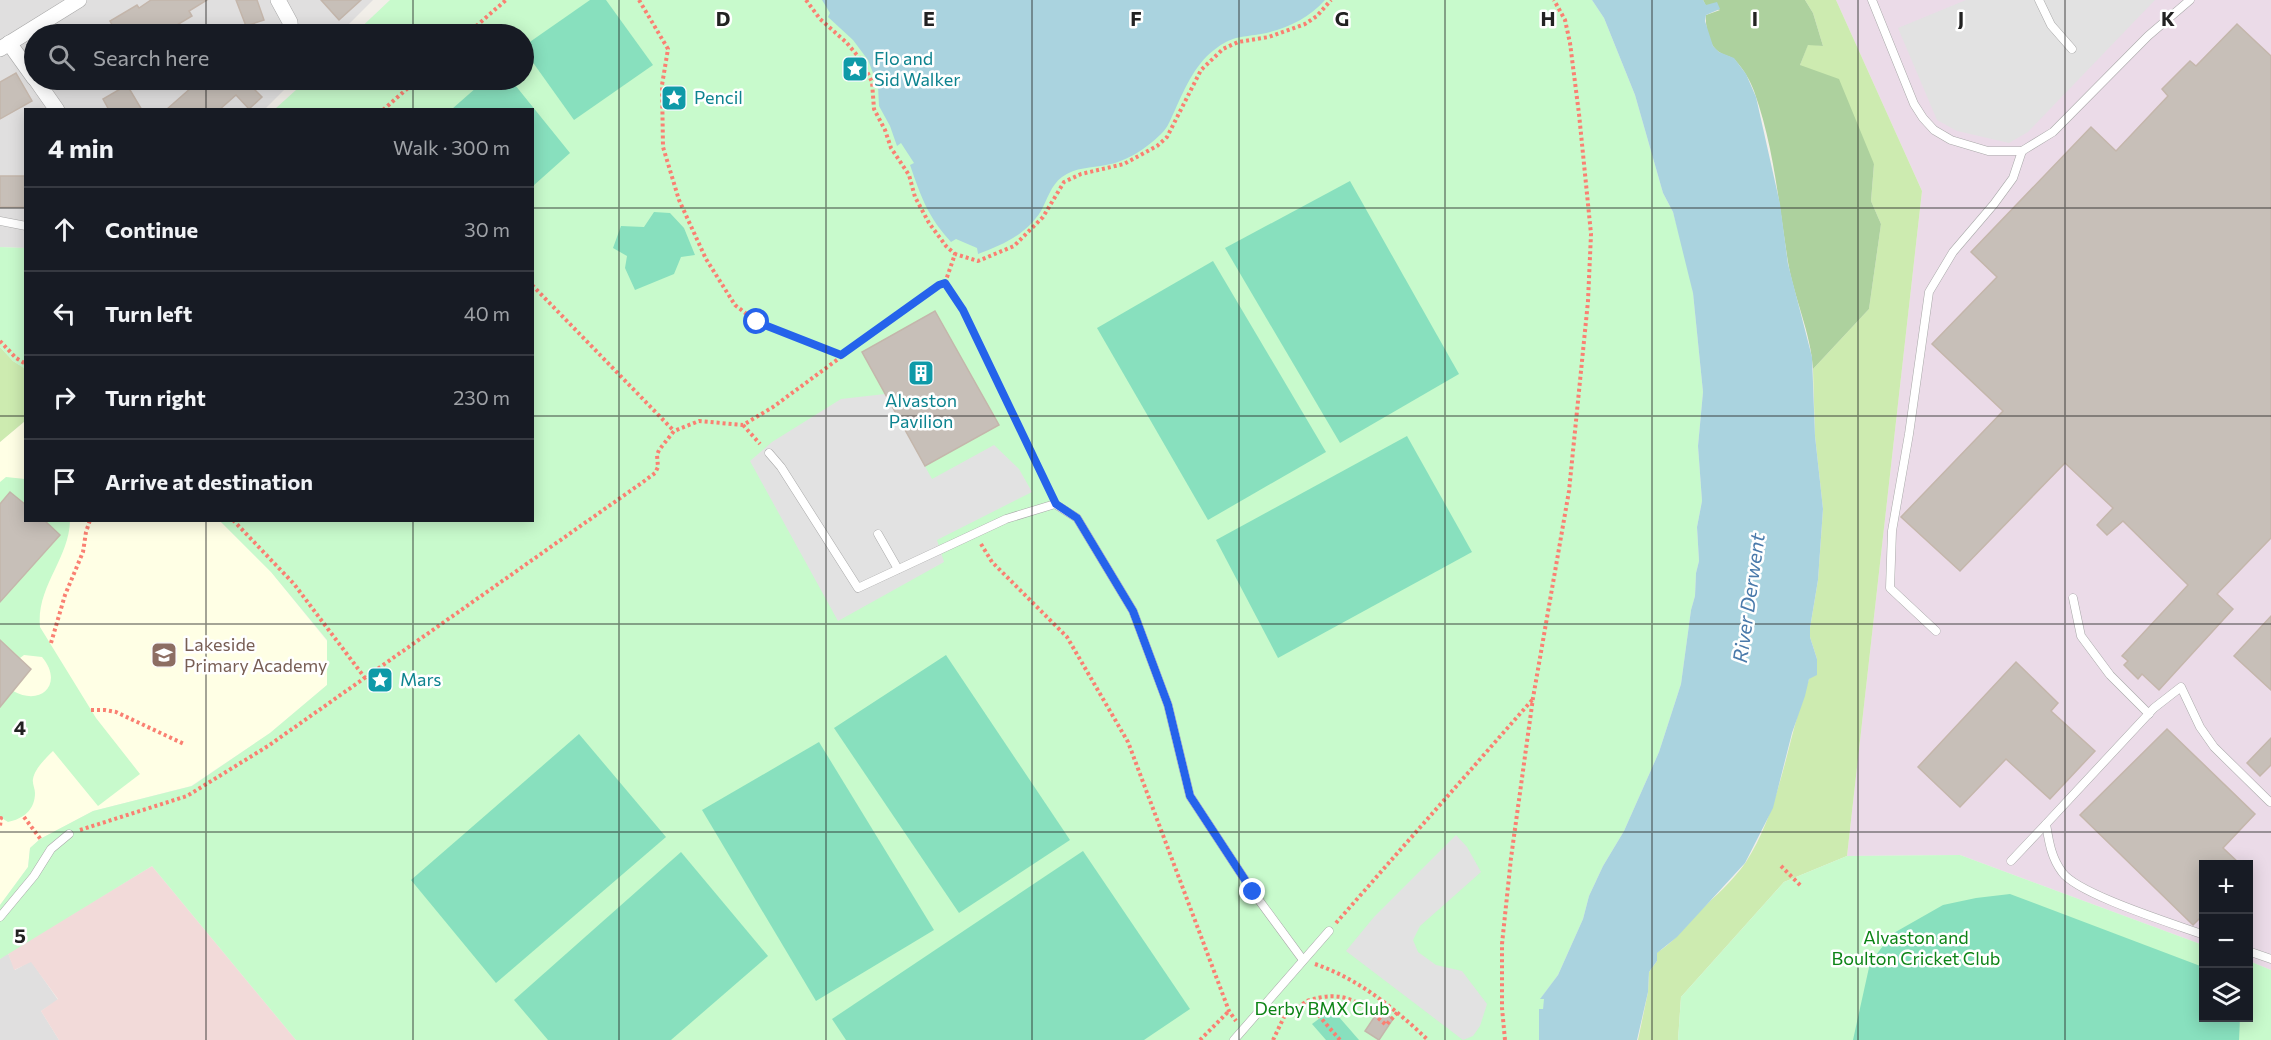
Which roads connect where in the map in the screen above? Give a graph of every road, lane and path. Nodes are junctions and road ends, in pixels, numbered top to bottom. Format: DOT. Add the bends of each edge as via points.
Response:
graph roads {
  1 [pos="79,0"];
  2 [pos="278,0"];
  3 [pos="506,0"];
  4 [pos="639,0"];
  5 [pos="806,0"];
  6 [pos="1331,0"];
  7 [pos="1554,0"];
  8 [pos="1872,0"];
  9 [pos="2039,0"];
  10 [pos="2190,0"];
  11 [pos="40,24"];
  12 [pos="290,24"];
  13 [pos="478,24"];
  14 [pos="24,34"];
  15 [pos="4,46"];
  16 [pos="2072,49"];
  17 [pos="24,67"];
  18 [pos="43,90"];
  19 [pos="406,90"];
  20 [pos="56,108"];
  21 [pos="385,108"];
  22 [pos="2022,151"];
  23 [pos="0,221"];
  24 [pos="24,226"];
  25 [pos="955,254"];
  26 [pos="945,283"];
  27 [pos="534,287"];
  28 [pos="0,341"];
  29 [pos="841,355"];
  30 [pos="24,363"];
  31 [pos="743,425"];
  32 [pos="674,431"];
  33 [pos="768,453"];
  34 [pos="1056,504"];
  35 [pos="89,522"];
  36 [pos="235,522"];
  37 [pos="878,534"];
  38 [pos="974,534"];
  39 [pos="898,569"];
  40 [pos="2073,598"];
  41 [pos="1936,631"];
  42 [pos="51,643"];
  43 [pos="365,678"];
  44 [pos="1533,698"];
  45 [pos="91,710"];
  46 [pos="2149,714"];
  47 [pos="184,744"];
  48 [pos="2270,802"];
  49 [pos="24,817"];
  50 [pos="0,819"];
  51 [pos="2046,824"];
  52 [pos="0,826"];
  53 [pos="69,834"];
  54 [pos="51,849"];
  55 [pos="2011,861"];
  56 [pos="1781,866"];
  57 [pos="1802,886"];
  58 [pos="0,917"];
  59 [pos="1329,931"];
  60 [pos="2199,933"];
  61 [pos="2253,953"];
  62 [pos="2271,959"];
  63 [pos="1303,960"];
  64 [pos="1307,1001"];
  65 [pos="1229,1011"];
  66 [pos="1398,1012"];
  67 [pos="1242,1031"];
  68 [pos="1200,1040"];
  69 [pos="1234,1040"];
  70 [pos="1273,1040"];
  71 [pos="1340,1040"];
  72 [pos="1428,1040"];
  73 [pos="1505,1040"];
  1 -- 11 [label="street"];
  2 -- 12 [label="street"];
  3 -- 13 [label="path"];
  4 -- 29 [label="path" via="668,49 662,85 663,147 679,200 706,259 735,305 757,322"];
  5 -- 25 [label="path" via="820,20 862,61 872,82 874,109 891,148 909,175 915,198 929,223"];
  6 -- 25 [label="path" via="1305,24 1223,49 1202,70 1167,136 1157,146 1124,164 1064,182 1043,217 1014,246 978,261"];
  7 -- 44 [label="path" via="1565,20 1570,43 1590,245 1569,491"];
  8 -- 22 [label="lane" via="1914,104 1934,130 1969,147"];
  9 -- 16 [label="lane" via="2051,25"];
  10 -- 22 [label="lane" via="2148,36 2053,132"];
  14 -- 15 [label="street"];
  15 -- 17 [label="street"];
  18 -- 20 [label="street"];
  19 -- 21 [label="path"];
  22 -- 41 [label="lane" via="2013,178 1953,252 1929,292 1892,531 1890,588"];
  23 -- 24 [label="lane"];
  25 -- 26 [label="path"];
  26 -- 29 [label="path"];
  26 -- 34 [label="path" via="967,320"];
  27 -- 32 [label="path"];
  28 -- 30 [label="path"];
  29 -- 31 [label="path"];
  31 -- 32 [label="path" via="699,421"];
  31 -- 33 [label="path"];
  32 -- 43 [label="path" via="659,450 655,473"];
  33 -- 39 [label="lane" via="781,467 858,588"];
  34 -- 38 [label="lane" via="1006,519"];
  34 -- 63 [label="lane" via="1077,518 1133,611 1168,705 1190,796"];
  35 -- 42 [label="path" via="83,552"];
  36 -- 43 [label="path" via="294,584"];
  37 -- 39 [label="lane"];
  38 -- 39 [label="lane"];
  38 -- 65 [label="path" via="992,562 1067,637 1128,742"];
  40 -- 46 [label="lane" via="2080,636 2110,675"];
  43 -- 53 [label="path" via="202,788"];
  44 -- 59 [label="path"];
  44 -- 73 [label="path" via="1502,944"];
  45 -- 47 [label="path" via="116,712"];
  46 -- 48 [label="lane" via="2181,687 2214,747"];
  46 -- 51 [label="lane"];
  49 -- 54 [label="path"];
  50 -- 52 [label="path"];
  51 -- 55 [label="lane"];
  51 -- 60 [label="lane" via="2050,849 2063,874 2091,893"];
  53 -- 54 [label="lane"];
  54 -- 58 [label="lane"];
  56 -- 57 [label="path"];
  59 -- 63 [label="lane"];
  61 -- 62 [label="lane"];
  63 -- 66 [label="path" via="1343,975"];
  63 -- 67 [label="lane"];
  64 -- 66 [label="path" via="1336,995 1372,1011 1386,1025"];
  64 -- 70 [label="path" via="1284,1017"];
  64 -- 71 [label="path"];
  65 -- 67 [label="path"];
  65 -- 68 [label="path"];
  66 -- 72 [label="path"];
  67 -- 69 [label="lane"];
}
